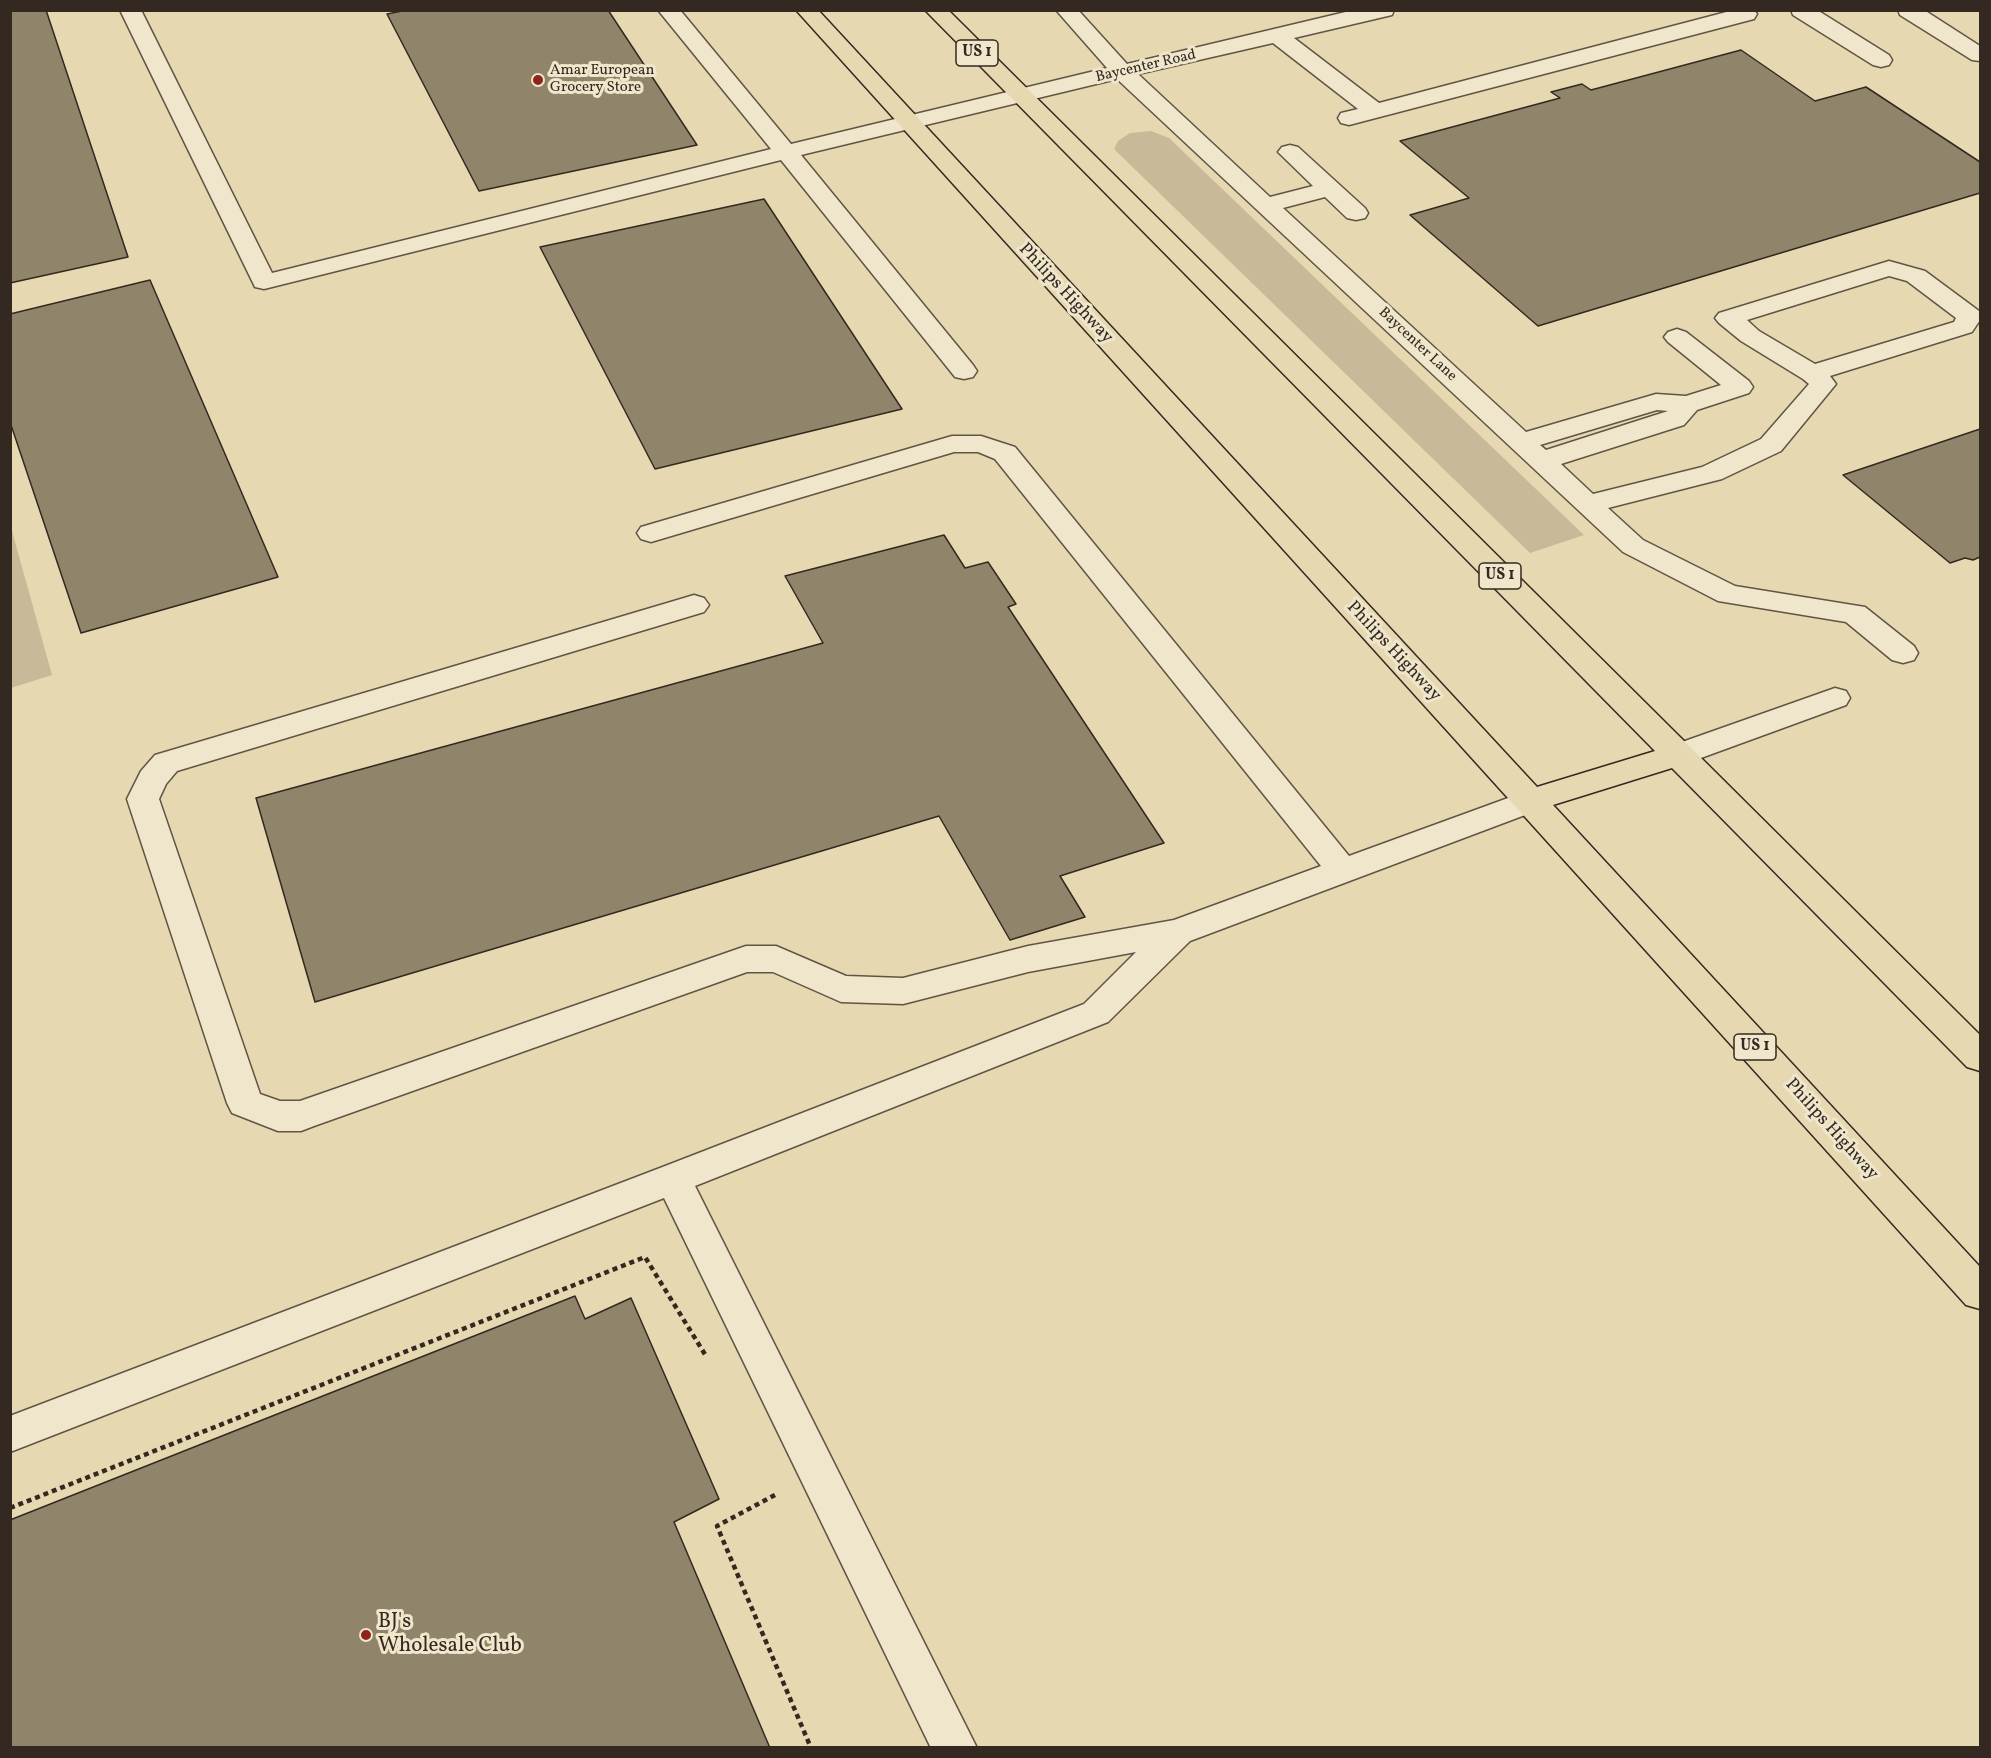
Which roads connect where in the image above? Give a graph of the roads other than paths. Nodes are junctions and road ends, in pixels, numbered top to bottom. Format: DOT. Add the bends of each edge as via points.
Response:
graph roads {
  1 [pos="130,10"];
  2 [pos="668,10"];
  3 [pos="806,10"];
  4 [pos="935,10"];
  5 [pos="1066,10"];
  6 [pos="1384,10"];
  7 [pos="1801,10"];
  8 [pos="1908,10"];
  9 [pos="1743,12"];
  10 [pos="1337,15"];
  11 [pos="1278,36"];
  12 [pos="1980,55"];
  13 [pos="1881,60"];
  14 [pos="1122,72"];
  15 [pos="1020,96"];
  16 [pos="1376,111"];
  17 [pos="1349,118"];
  18 [pos="907,122"];
  19 [pos="786,152"];
  20 [pos="1290,152"];
  21 [pos="1330,189"];
  22 [pos="1265,205"];
  23 [pos="1356,213"];
  24 [pos="1677,337"];
  25 [pos="964,371"];
  26 [pos="1812,373"];
  27 [pos="1688,404"];
  28 [pos="1522,442"];
  29 [pos="1541,461"];
  30 [pos="1588,504"];
  31 [pos="651,533"];
  32 [pos="694,604"];
  33 [pos="1903,653"];
  34 [pos="1836,698"];
  35 [pos="1679,755"];
  36 [pos="1530,801"];
  37 [pos="1342,870"];
  38 [pos="1178,932"];
  39 [pos="1980,1057"];
  40 [pos="673,1179"];
  41 [pos="1980,1293"];
  42 [pos="10,1434"];
  43 [pos="955,1748"];
  1 -- 19 [label="street, Baycenter Road" via="264,282"];
  2 -- 19 [label="street"];
  3 -- 18 [label="main road, Philips Highway / US 1"];
  4 -- 15 [label="main road, US 1"];
  5 -- 14 [label="street, Baycenter Lane"];
  6 -- 10 [label="street, Baycenter Road"];
  7 -- 13 [label="street"];
  8 -- 12 [label="street"];
  9 -- 16 [label="street"];
  10 -- 11 [label="street, Baycenter Road"];
  11 -- 14 [label="street, Baycenter Road"];
  11 -- 16 [label="street"];
  14 -- 15 [label="street, Baycenter Road"];
  14 -- 22 [label="street, Baycenter Lane"];
  15 -- 18 [label="street, Baycenter Road"];
  15 -- 35 [label="main road, US 1"];
  16 -- 17 [label="street"];
  18 -- 19 [label="street, Baycenter Road"];
  18 -- 36 [label="main road, Philips Highway / US 1"];
  19 -- 25 [label="street"];
  20 -- 21 [label="street"];
  21 -- 22 [label="street"];
  21 -- 23 [label="street"];
  22 -- 28 [label="street, Baycenter Lane"];
  24 -- 27 [label="street" via="1740,387"];
  26 -- 26 [label="street" via="1750,336 1728,318 1888,268 1916,276 1970,316 1963,327"];
  26 -- 30 [label="street" via="1823,384 1771,445 1712,473"];
  27 -- 28 [label="street" via="1656,402"];
  27 -- 29 [label="street" via="1675,418"];
  28 -- 29 [label="street, Baycenter Lane"];
  29 -- 30 [label="street, Baycenter Lane"];
  30 -- 33 [label="street, Baycenter Lane" via="1633,546 1728,594 1854,614"];
  31 -- 37 [label="street" via="952,444 981,444 1005,453"];
  32 -- 38 [label="street" via="166,762 152,779 143,800 245,1103 278,1116 302,1116 746,960 776,960 841,989 903,991 1028,959"];
  34 -- 35 [label="street"];
  35 -- 36 [label="main road"];
  35 -- 39 [label="main road, US 1"];
  36 -- 37 [label="street"];
  36 -- 41 [label="main road, Philips Highway / US 1"];
  37 -- 38 [label="street"];
  38 -- 40 [label="street" via="1096,1013"];
  40 -- 42 [label="street"];
  40 -- 43 [label="street"];
}
